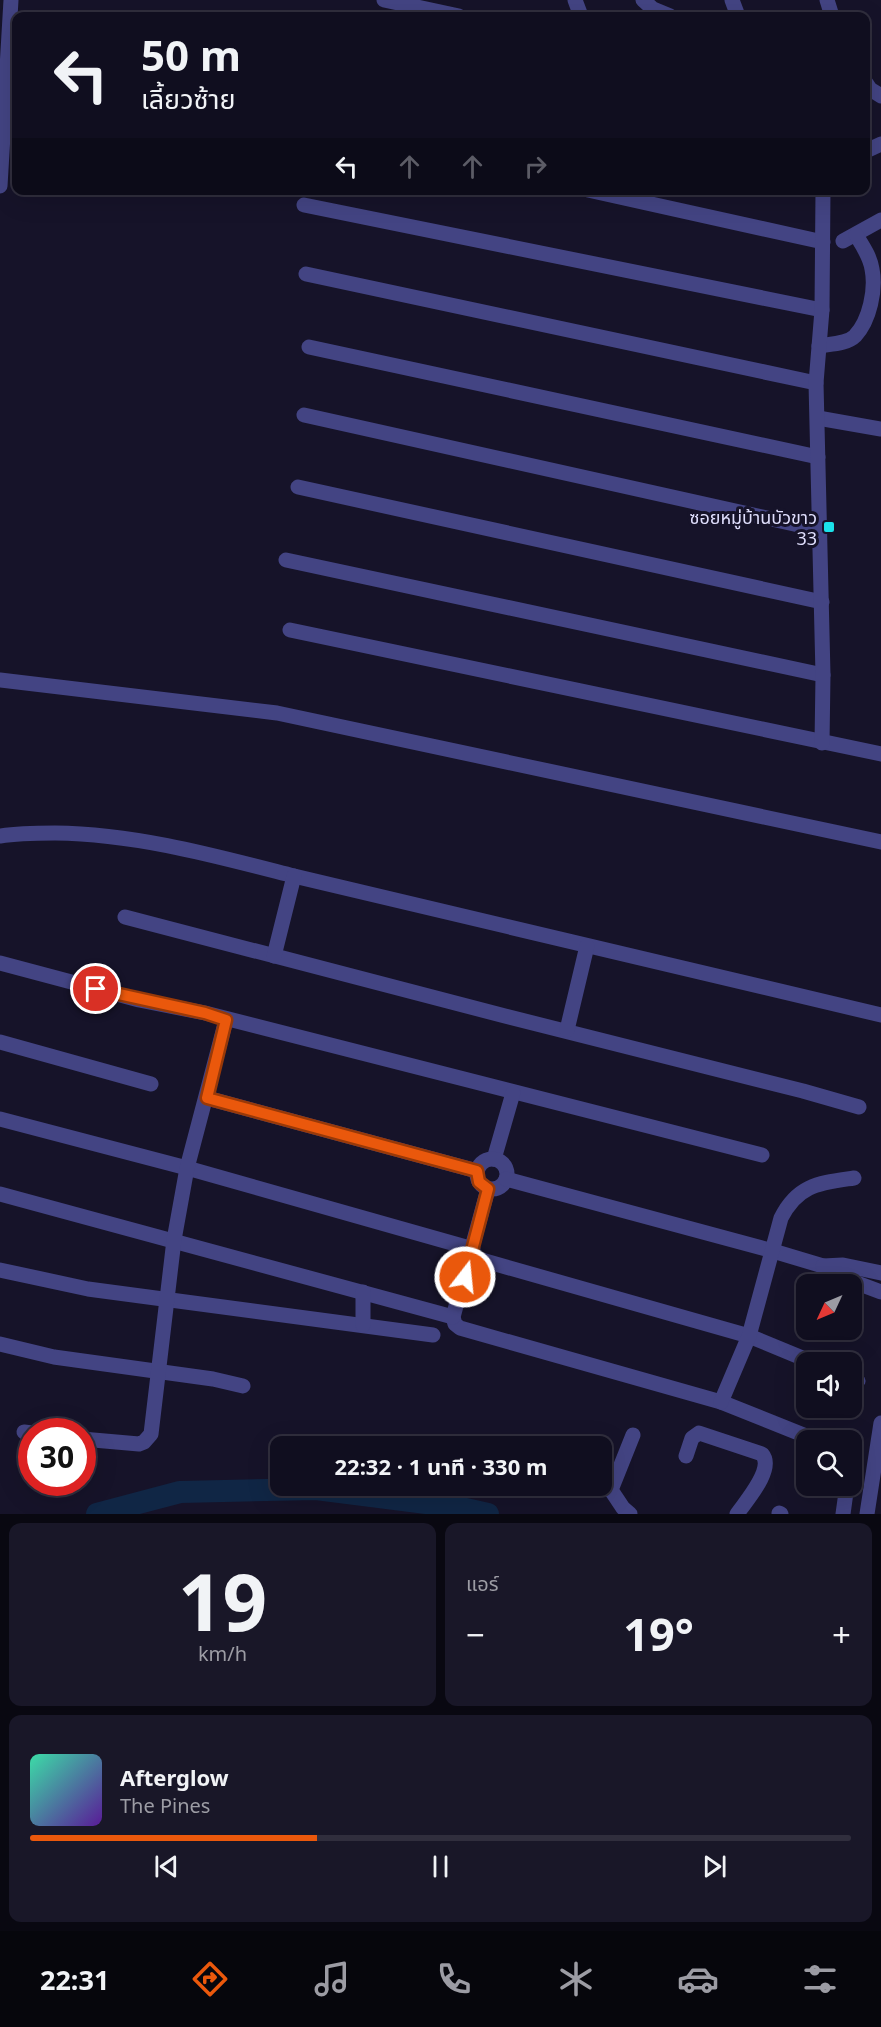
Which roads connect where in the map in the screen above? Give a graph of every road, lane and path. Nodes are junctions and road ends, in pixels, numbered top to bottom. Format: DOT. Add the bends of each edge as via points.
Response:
graph roads {
  1 [pos="11,0"];
  2 [pos="384,0"];
  3 [pos="643,0"];
  4 [pos="440,12"];
  5 [pos="660,12"];
  6 [pos="5,41"];
  7 [pos="0,186"];
  8 [pos="611,195"];
  9 [pos="823,195"];
  10 [pos="304,205"];
  11 [pos="881,220"];
  12 [pos="823,242"];
  13 [pos="306,274"];
  14 [pos="822,310"];
  15 [pos="819,346"];
  16 [pos="309,347"];
  17 [pos="816,383"];
  18 [pos="304,415"];
  19 [pos="818,418"];
  20 [pos="881,429"];
  21 [pos="818,457"];
  22 [pos="298,487"];
  23 [pos="821,530"];
  24 [pos="286,560"];
  25 [pos="822,602"];
  26 [pos="290,630"];
  27 [pos="823,675"];
  28 [pos="0,680"];
  29 [pos="822,743"];
  30 [pos="881,754"];
  31 [pos="0,825"];
  32 [pos="17,833"];
  33 [pos="0,836"];
  34 [pos="881,842"];
  35 [pos="294,876"];
  36 [pos="125,917"];
  37 [pos="587,946"];
  38 [pos="274,956"];
  39 [pos="0,963"];
  40 [pos="881,1015"];
  41 [pos="226,1020"];
  42 [pos="567,1030"];
  43 [pos="0,1042"];
  44 [pos="151,1084"];
  45 [pos="513,1093"];
  46 [pos="207,1098"];
  47 [pos="859,1107"];
  48 [pos="0,1119"];
  49 [pos="762,1155"];
  50 [pos="494,1159"];
  51 [pos="187,1168"];
  52 [pos="477,1171"];
  53 [pos="854,1178"];
  54 [pos="506,1179"];
  55 [pos="488,1189"];
  56 [pos="0,1194"];
  57 [pos="174,1240"];
  58 [pos="772,1251"];
  59 [pos="472,1253"];
  60 [pos="823,1266"];
  61 [pos="0,1270"];
  62 [pos="881,1273"];
  63 [pos="363,1292"];
  64 [pos="881,1292"];
  65 [pos="165,1300"];
  66 [pos="453,1317"];
  67 [pos="363,1325"];
  68 [pos="432,1335"];
  69 [pos="749,1336"];
  70 [pos="0,1344"];
  71 [pos="796,1355"];
  72 [pos="158,1372"];
  73 [pos="243,1386"];
  74 [pos="722,1402"];
  75 [pos="881,1423"];
  76 [pos="796,1432"];
  77 [pos="633,1435"];
  78 [pos="96,1440"];
  79 [pos="686,1456"];
  80 [pos="612,1488"];
  81 [pos="612,1492"];
  82 [pos="845,1496"];
  83 [pos="630,1514"];
  84 [pos="737,1514"];
  85 [pos="843,1514"];
  86 [pos="867,1514"];
  1 -- 6 [label="street"];
  2 -- 4 [label="street"];
  3 -- 5 [label="street"];
  6 -- 7 [label="street"];
  8 -- 12 [label="street"];
  9 -- 12 [label="street"];
  10 -- 14 [label="street"];
  11 -- 15 [label="street" via="850,238 869,257 873,270 871,303 863,324 846,341"];
  12 -- 14 [label="street"];
  13 -- 17 [label="street"];
  14 -- 15 [label="street"];
  15 -- 17 [label="street"];
  16 -- 21 [label="street"];
  17 -- 19 [label="street"];
  18 -- 23 [label="street"];
  19 -- 20 [label="street"];
  19 -- 21 [label="street"];
  21 -- 23 [label="street"];
  22 -- 25 [label="street"];
  23 -- 25 [label="street"];
  24 -- 27 [label="street"];
  25 -- 27 [label="street"];
  26 -- 29 [label="street"];
  27 -- 29 [label="street"];
  28 -- 34 [label="street" via="277,713"];
  29 -- 30 [label="street"];
  31 -- 32 [label="street"];
  32 -- 33 [label="street"];
  32 -- 35 [label="street" via="82,833 154,843"];
  35 -- 37 [label="street"];
  35 -- 38 [label="street"];
  36 -- 38 [label="street"];
  37 -- 40 [label="street"];
  37 -- 42 [label="street"];
  38 -- 42 [label="street"];
  39 -- 41 [label="street"];
  41 -- 45 [label="street"];
  41 -- 46 [label="street"];
  42 -- 47 [label="street"];
  43 -- 44 [label="street"];
  45 -- 49 [label="street"];
  45 -- 50 [label="street"];
  46 -- 51 [label="street"];
  46 -- 52 [label="street"];
  48 -- 51 [label="street"];
  50 -- 52 [label="street" via="483,1162"];
  50 -- 54 [label="street" via="505,1166"];
  51 -- 57 [label="street"];
  51 -- 59 [label="street"];
  52 -- 55 [label="street" via="479,1182"];
  53 -- 58 [label="street" via="826,1182 799,1193 781,1218"];
  54 -- 55 [label="street" via="499,1188"];
  54 -- 58 [label="street"];
  55 -- 59 [label="street"];
  56 -- 57 [label="street"];
  57 -- 63 [label="street"];
  57 -- 65 [label="street"];
  58 -- 60 [label="street"];
  58 -- 69 [label="street"];
  59 -- 66 [label="street"];
  59 -- 69 [label="street"];
  60 -- 62 [label="street" via="843,1265"];
  60 -- 64 [label="street"];
  61 -- 65 [label="street"];
  63 -- 66 [label="street"];
  63 -- 67 [label="street"];
  65 -- 67 [label="street"];
  65 -- 72 [label="street"];
  66 -- 74 [label="street" via="460,1328"];
  67 -- 68 [label="street"];
  69 -- 71 [label="street"];
  69 -- 74 [label="street"];
  70 -- 72 [label="street" via="54,1357"];
  72 -- 73 [label="street"];
  72 -- 78 [label="street" via="151,1434 144,1442"];
  74 -- 76 [label="street"];
  75 -- 86 [label="street"];
  77 -- 80 [label="street"];
  79 -- 84 [label="street" via="692,1438 699,1433 762,1454 764,1472"];
  81 -- 83 [label="street"];
  82 -- 85 [label="street"];
}
